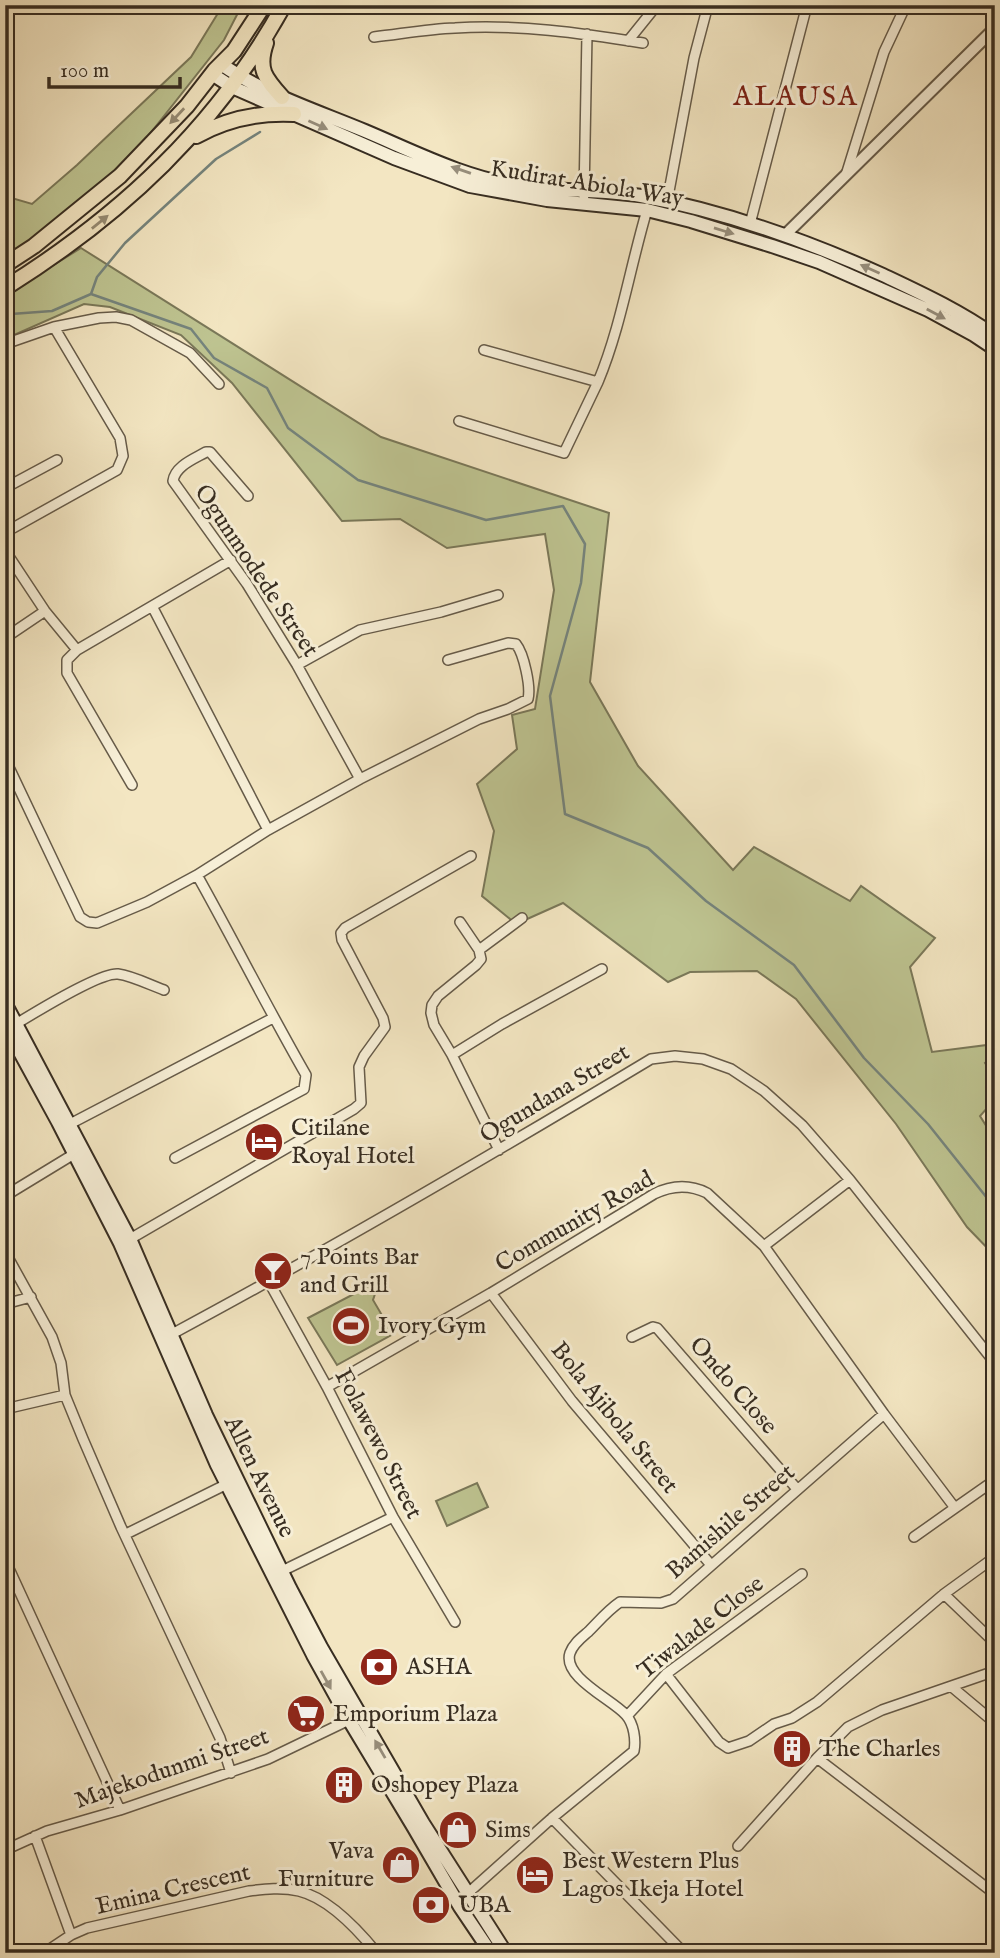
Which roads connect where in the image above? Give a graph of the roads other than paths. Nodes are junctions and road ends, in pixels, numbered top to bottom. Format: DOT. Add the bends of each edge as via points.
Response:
graph roads {
  1 [pos="264,5"];
  2 [pos="284,5"];
  3 [pos="657,5"];
  4 [pos="708,5"];
  5 [pos="807,5"];
  6 [pos="906,5"];
  7 [pos="995,28"];
  8 [pos="269,33"];
  9 [pos="587,34"];
  10 [pos="374,37"];
  11 [pos="628,41"];
  12 [pos="643,43"];
  13 [pos="217,69"];
  14 [pos="235,81"];
  15 [pos="282,97"];
  16 [pos="294,114"];
  17 [pos="189,140"];
  18 [pos="845,177"];
  19 [pos="584,198"];
  20 [pos="667,202"];
  21 [pos="647,210"];
  22 [pos="750,224"];
  23 [pos="785,234"];
  24 [pos="5,265"];
  25 [pos="5,288"];
  26 [pos="54,327"];
  27 [pos="995,336"];
  28 [pos="5,344"];
  29 [pos="995,349"];
  30 [pos="484,350"];
  31 [pos="598,382"];
  32 [pos="219,384"];
  33 [pos="459,421"];
  34 [pos="57,460"];
  35 [pos="5,488"];
  36 [pos="248,496"];
  37 [pos="13,528"];
  38 [pos="6,552"];
  39 [pos="231,560"];
  40 [pos="498,595"];
  41 [pos="152,606"];
  42 [pos="45,611"];
  43 [pos="5,638"];
  44 [pos="77,650"];
  45 [pos="448,660"];
  46 [pos="297,664"];
  47 [pos="5,759"];
  48 [pos="360,779"];
  49 [pos="132,785"];
  50 [pos="268,830"];
  51 [pos="471,856"];
  52 [pos="197,875"];
  53 [pos="522,918"];
  54 [pos="460,922"];
  55 [pos="480,950"];
  56 [pos="602,969"];
  57 [pos="164,990"];
  58 [pos="5,1003"];
  59 [pos="273,1018"];
  60 [pos="11,1024"];
  61 [pos="452,1055"];
  62 [pos="70,1124"];
  63 [pos="499,1150"];
  64 [pos="75,1154"];
  65 [pos="175,1158"];
  66 [pos="850,1180"];
  67 [pos="5,1196"];
  68 [pos="130,1239"];
  69 [pos="764,1246"];
  70 [pos="5,1252"];
  71 [pos="269,1282"];
  72 [pos="492,1293"];
  73 [pos="31,1297"];
  74 [pos="5,1304"];
  75 [pos="172,1334"];
  76 [pos="632,1337"];
  77 [pos="995,1363"];
  78 [pos="327,1387"];
  79 [pos="65,1395"];
  80 [pos="5,1409"];
  81 [pos="884,1414"];
  82 [pos="995,1480"];
  83 [pos="227,1484"];
  84 [pos="797,1489"];
  85 [pos="956,1508"];
  86 [pos="393,1517"];
  87 [pos="125,1534"];
  88 [pos="914,1537"];
  89 [pos="995,1557"];
  90 [pos="5,1560"];
  91 [pos="711,1565"];
  92 [pos="282,1571"];
  93 [pos="802,1574"];
  94 [pos="944,1594"];
  95 [pos="455,1622"];
  96 [pos="995,1643"];
  97 [pos="995,1671"];
  98 [pos="666,1674"];
  99 [pos="952,1687"];
  100 [pos="627,1716"];
  101 [pos="349,1720"];
  102 [pos="995,1723"];
  103 [pos="817,1758"];
  104 [pos="231,1773"];
  105 [pos="120,1810"];
  106 [pos="552,1818"];
  107 [pos="36,1836"];
  108 [pos="738,1846"];
  109 [pos="5,1850"];
  110 [pos="467,1894"];
  111 [pos="995,1894"];
  112 [pos="71,1935"];
  113 [pos="44,1953"];
  114 [pos="377,1953"];
  115 [pos="491,1953"];
  116 [pos="506,1953"];
  117 [pos="684,1953"];
  1 -- 13 [label="main road"];
  2 -- 8 [label="main road"];
  3 -- 11 [label="street"];
  4 -- 20 [label="street"];
  5 -- 22 [label="street"];
  6 -- 18 [label="street" via="884,52"];
  7 -- 18 [label="street"];
  8 -- 14 [label="main road"];
  8 -- 15 [label="main road" via="261,62 265,77"];
  9 -- 10 [label="street" via="481,27"];
  9 -- 11 [label="street"];
  9 -- 19 [label="street"];
  11 -- 12 [label="street"];
  13 -- 14 [label="main road, Kudirat Abiola Way"];
  13 -- 24 [label="main road, one-way" via="120,176"];
  14 -- 15 [label="main road, Kudirat Abiola Way"];
  14 -- 16 [label="main road, Kudirat Abiola Way"];
  14 -- 17 [label="main road"];
  19 -- 15 [label="main road, Kudirat Abiola Way, one-way" via="486,179"];
  16 -- 17 [label="main road" via="238,118"];
  16 -- 19 [label="main road, Kudirat Abiola Way, one-way" via="470,186 511,195"];
  25 -- 17 [label="main road, one-way" via="46,263 132,195"];
  18 -- 23 [label="street"];
  19 -- 20 [label="main road, Kudirat Abiola Way" via="616,192"];
  19 -- 21 [label="main road, Kudirat Abiola Way"];
  20 -- 22 [label="main road, Kudirat Abiola Way"];
  21 -- 29 [label="main road, Kudirat Abiola Way, one-way" via="819,262 928,310"];
  21 -- 31 [label="street"];
  22 -- 23 [label="main road, Kudirat Abiola Way"];
  27 -- 23 [label="main road, Kudirat Abiola Way, one-way" via="919,292"];
  26 -- 28 [label="street"];
  26 -- 32 [label="street" via="99,318 131,320 190,353"];
  26 -- 37 [label="street" via="120,438 124,456 117,470"];
  30 -- 31 [label="street"];
  31 -- 33 [label="street" via="564,453"];
  34 -- 35 [label="street"];
  36 -- 39 [label="street, Ogunmodede Street" via="210,452 173,474 180,493"];
  38 -- 42 [label="street"];
  39 -- 41 [label="street"];
  39 -- 46 [label="street, Ogunmodede Street"];
  40 -- 46 [label="street" via="360,631"];
  41 -- 44 [label="street"];
  41 -- 50 [label="street"];
  42 -- 43 [label="street"];
  42 -- 44 [label="street"];
  44 -- 49 [label="street" via="68,660 67,673"];
  45 -- 48 [label="street" via="516,644 528,699"];
  46 -- 48 [label="street, Ogunmodede Street"];
  47 -- 52 [label="street" via="80,917 88,922 97,923 147,902"];
  48 -- 50 [label="street"];
  50 -- 52 [label="street"];
  51 -- 68 [label="street" via="341,933 385,1027 359,1067 361,1103"];
  52 -- 59 [label="street"];
  53 -- 55 [label="street"];
  54 -- 55 [label="street"];
  55 -- 61 [label="street" via="476,965 432,1005 435,1025"];
  56 -- 61 [label="street"];
  57 -- 60 [label="street" via="113,974"];
  58 -- 60 [label="main road, Allen Avenue"];
  59 -- 62 [label="street"];
  59 -- 65 [label="street" via="306,1075 304,1089"];
  60 -- 62 [label="main road, Allen Avenue"];
  60 -- 64 [label="main road, Allen Avenue"];
  61 -- 63 [label="street"];
  62 -- 68 [label="main road, Allen Avenue"];
  63 -- 66 [label="street, Ogundana Street" via="651,1059 675,1056 731,1069 764,1091 802,1125"];
  63 -- 71 [label="street, Ogundana Street"];
  64 -- 67 [label="street"];
  64 -- 83 [label="main road, Allen Avenue" via="120,1243"];
  66 -- 69 [label="street"];
  66 -- 77 [label="street, Ogundana Street"];
  68 -- 75 [label="main road, Allen Avenue"];
  69 -- 72 [label="street, Community Road" via="707,1193 697,1188 667,1188"];
  69 -- 81 [label="street, Community Road"];
  70 -- 73 [label="street"];
  71 -- 75 [label="street, Ogundana Street"];
  71 -- 78 [label="street, Folawewo Street"];
  72 -- 78 [label="street, Community Road"];
  72 -- 91 [label="street, Bola Ajibola Street" via="572,1401"];
  73 -- 74 [label="street"];
  73 -- 79 [label="street" via="52,1337"];
  75 -- 92 [label="main road, Allen Avenue"];
  76 -- 84 [label="street, Ondo Close" via="657,1328"];
  78 -- 86 [label="street, Folawewo Street"];
  79 -- 80 [label="street"];
  79 -- 87 [label="street"];
  81 -- 84 [label="street, Bamishile Street"];
  81 -- 85 [label="street, Community Road"];
  82 -- 85 [label="street"];
  83 -- 87 [label="street"];
  83 -- 101 [label="main road, Allen Avenue, one-way"];
  84 -- 91 [label="street, Bamishile Street"];
  85 -- 88 [label="street"];
  86 -- 92 [label="street"];
  86 -- 95 [label="street, Folawewo Street"];
  87 -- 104 [label="street" via="220,1738"];
  89 -- 94 [label="street"];
  90 -- 105 [label="street"];
  91 -- 100 [label="street, Bamishile Street" via="673,1599 620,1602 569,1654 578,1674"];
  110 -- 92 [label="main road, Allen Avenue, one-way" via="327,1658"];
  93 -- 98 [label="street, Tiwalade Close"];
  94 -- 96 [label="street"];
  94 -- 98 [label="street" via="817,1702 738,1746 728,1748 719,1742"];
  97 -- 99 [label="street"];
  98 -- 100 [label="street, Tiwalade Close"];
  99 -- 102 [label="street"];
  99 -- 103 [label="street" via="866,1717 848,1727"];
  100 -- 106 [label="street" via="634,1751"];
  101 -- 104 [label="street, Majekodunmi Street"];
  101 -- 115 [label="main road, Allen Avenue"];
  103 -- 108 [label="street"];
  103 -- 111 [label="street"];
  104 -- 105 [label="street, Majekodunmi Street"];
  105 -- 107 [label="street, Majekodunmi Street"];
  106 -- 110 [label="street"];
  106 -- 117 [label="street"];
  107 -- 109 [label="street, Majekodunmi Street"];
  107 -- 112 [label="street"];
  110 -- 116 [label="main road, Allen Avenue"];
  112 -- 113 [label="street, Emina Crescent"];
  112 -- 114 [label="street, Emina Crescent" via="249,1891 289,1889 332,1909"];
}
